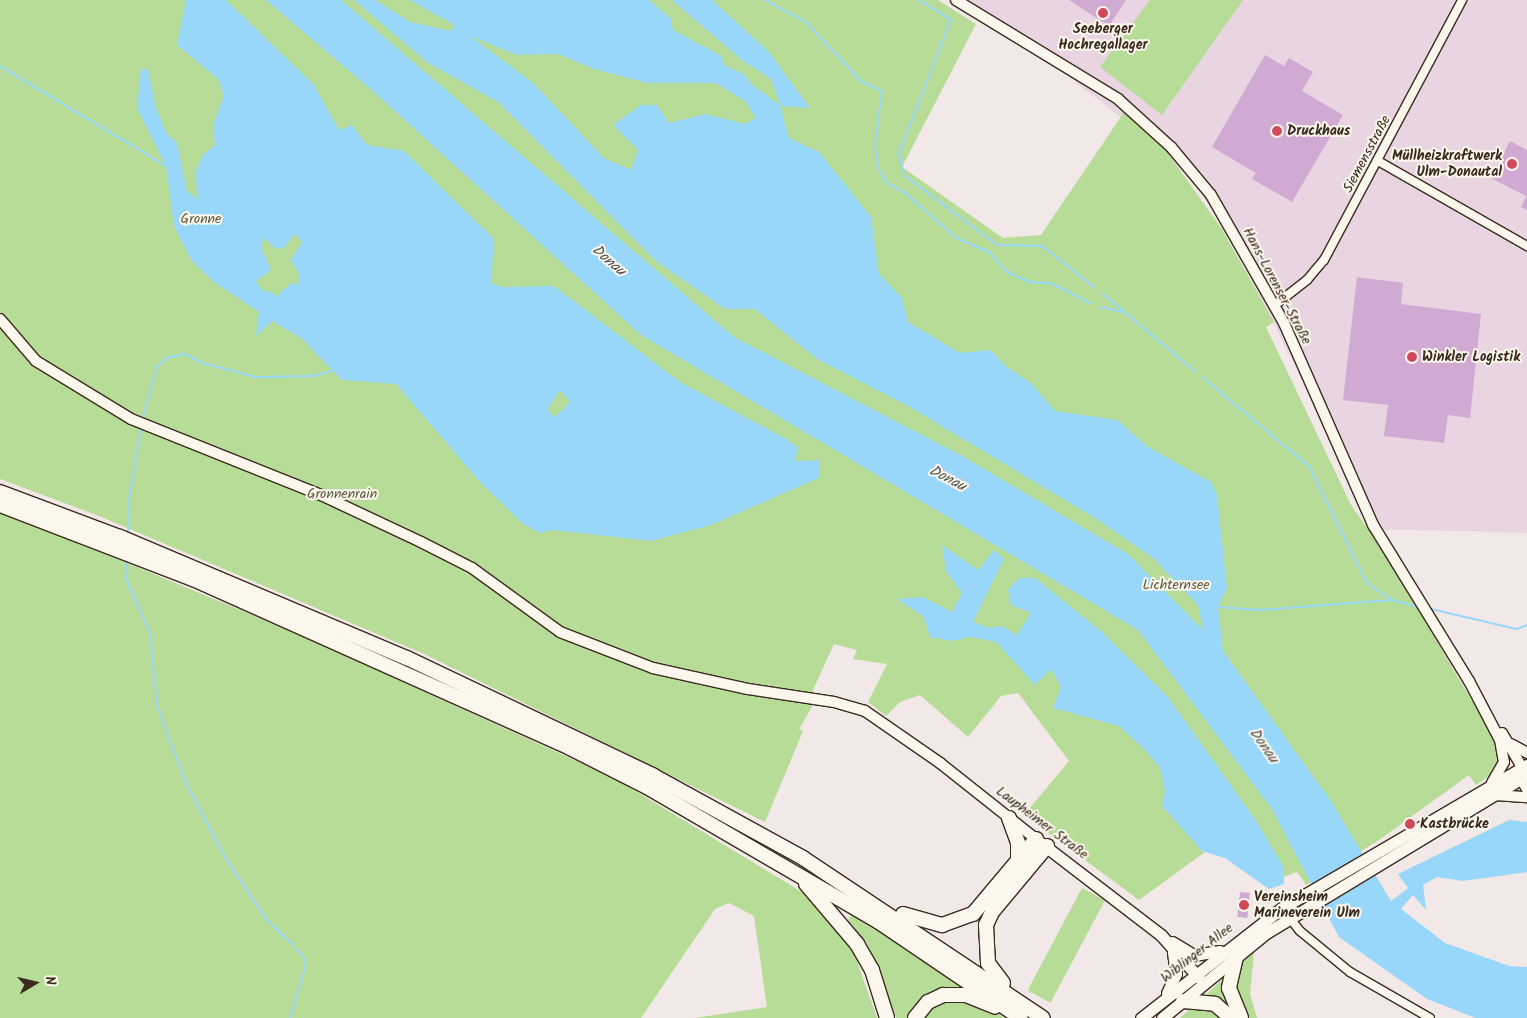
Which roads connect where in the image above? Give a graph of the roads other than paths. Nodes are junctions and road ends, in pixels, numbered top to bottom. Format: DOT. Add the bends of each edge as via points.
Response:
graph roads {
  1 [pos="956,0"];
  2 [pos="1462,0"];
  3 [pos="1378,161"];
  4 [pos="1527,246"];
  5 [pos="1275,305"];
  6 [pos="0,319"];
  7 [pos="0,492"];
  8 [pos="0,505"];
  9 [pos="76,527"];
  10 [pos="97,535"];
  11 [pos="1481,702"];
  12 [pos="1508,742"];
  13 [pos="1527,754"];
  14 [pos="1524,773"];
  15 [pos="1492,783"];
  16 [pos="1527,790"];
  17 [pos="1490,797"];
  18 [pos="1527,797"];
  19 [pos="1009,818"];
  20 [pos="1042,843"];
  21 [pos="1371,860"];
  22 [pos="1017,864"];
  23 [pos="796,873"];
  24 [pos="1303,902"];
  25 [pos="874,903"];
  26 [pos="1282,908"];
  27 [pos="1289,918"];
  28 [pos="1161,935"];
  29 [pos="1172,948"];
  30 [pos="1235,952"];
  31 [pos="1195,974"];
  32 [pos="1204,984"];
  33 [pos="1182,1000"];
  34 [pos="1159,1002"];
  35 [pos="1022,1003"];
  36 [pos="888,1018"];
  37 [pos="915,1018"];
  38 [pos="1013,1018"];
  39 [pos="1020,1018"];
  40 [pos="1043,1018"];
  41 [pos="1141,1018"];
  42 [pos="1162,1018"];
  43 [pos="1231,1018"];
  44 [pos="1241,1018"];
  45 [pos="1430,1018"];
  1 -- 5 [label="street, Hans-Lorenser-Straße" via="1104,90 1154,130 1210,195"];
  2 -- 3 [label="street, Siemensstraße"];
  3 -- 4 [label="street"];
  3 -- 5 [label="street, Siemensstraße" via="1324,260 1307,280"];
  5 -- 11 [label="street, Hans-Lorenser-Straße" via="1373,525"];
  6 -- 19 [label="street, Laupheimer Straße" via="36,361 136,421 321,495 421,542 472,568 560,632 653,668 748,689 848,705 881,720"];
  7 -- 9 [label="highway"];
  8 -- 9 [label="highway"];
  9 -- 10 [label="highway"];
  10 -- 23 [label="highway" via="118,551 193,579 505,716 647,787"];
  10 -- 25 [label="highway" via="120,537 137,544 539,719 739,821"];
  11 -- 12 [label="street, Hans-Lorenser-Straße"];
  11 -- 15 [label="street, Hans-Lorenser-Straße" via="1505,755 1502,769"];
  12 -- 13 [label="street"];
  12 -- 14 [label="street, Hans-Lorenser-Straße"];
  14 -- 15 [label="main road"];
  14 -- 16 [label="street"];
  14 -- 17 [label="main road"];
  15 -- 21 [label="main road"];
  17 -- 18 [label="street" via="1518,793"];
  17 -- 21 [label="main road"];
  19 -- 20 [label="street, Laupheimer Straße"];
  19 -- 22 [label="highway" via="1018,842"];
  20 -- 22 [label="highway"];
  20 -- 28 [label="main road, Laupheimer Straße"];
  20 -- 35 [label="highway" via="992,912 984,938 994,974"];
  21 -- 24 [label="main road"];
  22 -- 25 [label="highway" via="980,908 953,922 920,921"];
  23 -- 36 [label="highway" via="857,944 872,970"];
  23 -- 39 [label="highway" via="879,922"];
  24 -- 26 [label="main road, Wiblinger Allee"];
  24 -- 27 [label="main road"];
  25 -- 35 [label="highway"];
  26 -- 27 [label="street"];
  26 -- 30 [label="main road, Wiblinger Allee"];
  27 -- 30 [label="main road"];
  27 -- 45 [label="street" via="1350,972"];
  28 -- 29 [label="main road, Laupheimer Straße"];
  28 -- 30 [label="main road" via="1194,955"];
  29 -- 31 [label="main road, Laupheimer Straße"];
  29 -- 34 [label="main road" via="1176,974"];
  30 -- 31 [label="main road, Wiblinger Allee"];
  30 -- 32 [label="main road, Wiblinger Allee"];
  30 -- 44 [label="highway" via="1229,988"];
  31 -- 32 [label="main road, Laupheimer Straße"];
  31 -- 34 [label="main road, Wiblinger Allee"];
  32 -- 33 [label="main road, Wiblinger Allee"];
  33 -- 42 [label="main road, Wiblinger Allee"];
  33 -- 43 [label="highway" via="1216,1004"];
  34 -- 41 [label="main road, Wiblinger Allee"];
  35 -- 40 [label="highway"];
  37 -- 38 [label="highway" via="928,1002 954,995 986,1002"];
}
